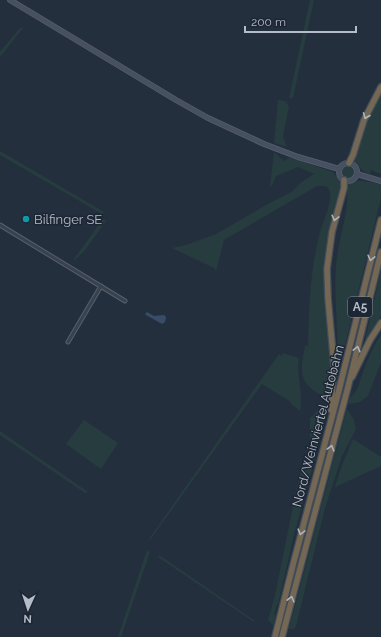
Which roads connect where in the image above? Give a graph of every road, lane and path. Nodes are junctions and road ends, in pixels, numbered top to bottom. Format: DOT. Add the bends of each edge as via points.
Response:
graph roads {
  1 [pos="10,0"];
  2 [pos="381,87"];
  3 [pos="349,163"];
  4 [pos="339,169"];
  5 [pos="357,174"];
  6 [pos="344,180"];
  7 [pos="381,181"];
  8 [pos="381,220"];
  9 [pos="0,225"];
  10 [pos="381,252"];
  11 [pos="101,286"];
  12 [pos="125,301"];
  13 [pos="381,323"];
  14 [pos="68,342"];
  15 [pos="348,387"];
  16 [pos="330,426"];
  17 [pos="275,637"];
  18 [pos="282,637"];
  1 -- 4 [label="main road" via="208,118 269,146"];
  2 -- 3 [label="highway, one-way" via="364,120"];
  3 -- 4 [label="main road"];
  3 -- 5 [label="main road" via="356,167"];
  4 -- 6 [label="main road"];
  5 -- 6 [label="main road" via="352,180"];
  5 -- 7 [label="main road"];
  6 -- 16 [label="highway, one-way" via="332,232 327,269 334,366"];
  8 -- 16 [label="highway, Nord/Weinviertel Autobahn / A5, one-way"];
  9 -- 11 [label="street"];
  15 -- 10 [label="highway, Nord/Weinviertel Autobahn / A5, one-way"];
  11 -- 12 [label="street"];
  11 -- 14 [label="street"];
  13 -- 15 [label="highway"];
  18 -- 15 [label="highway, Nord/Weinviertel Autobahn / A5, one-way"];
  16 -- 17 [label="highway, Nord/Weinviertel Autobahn / A5, one-way"];
}
